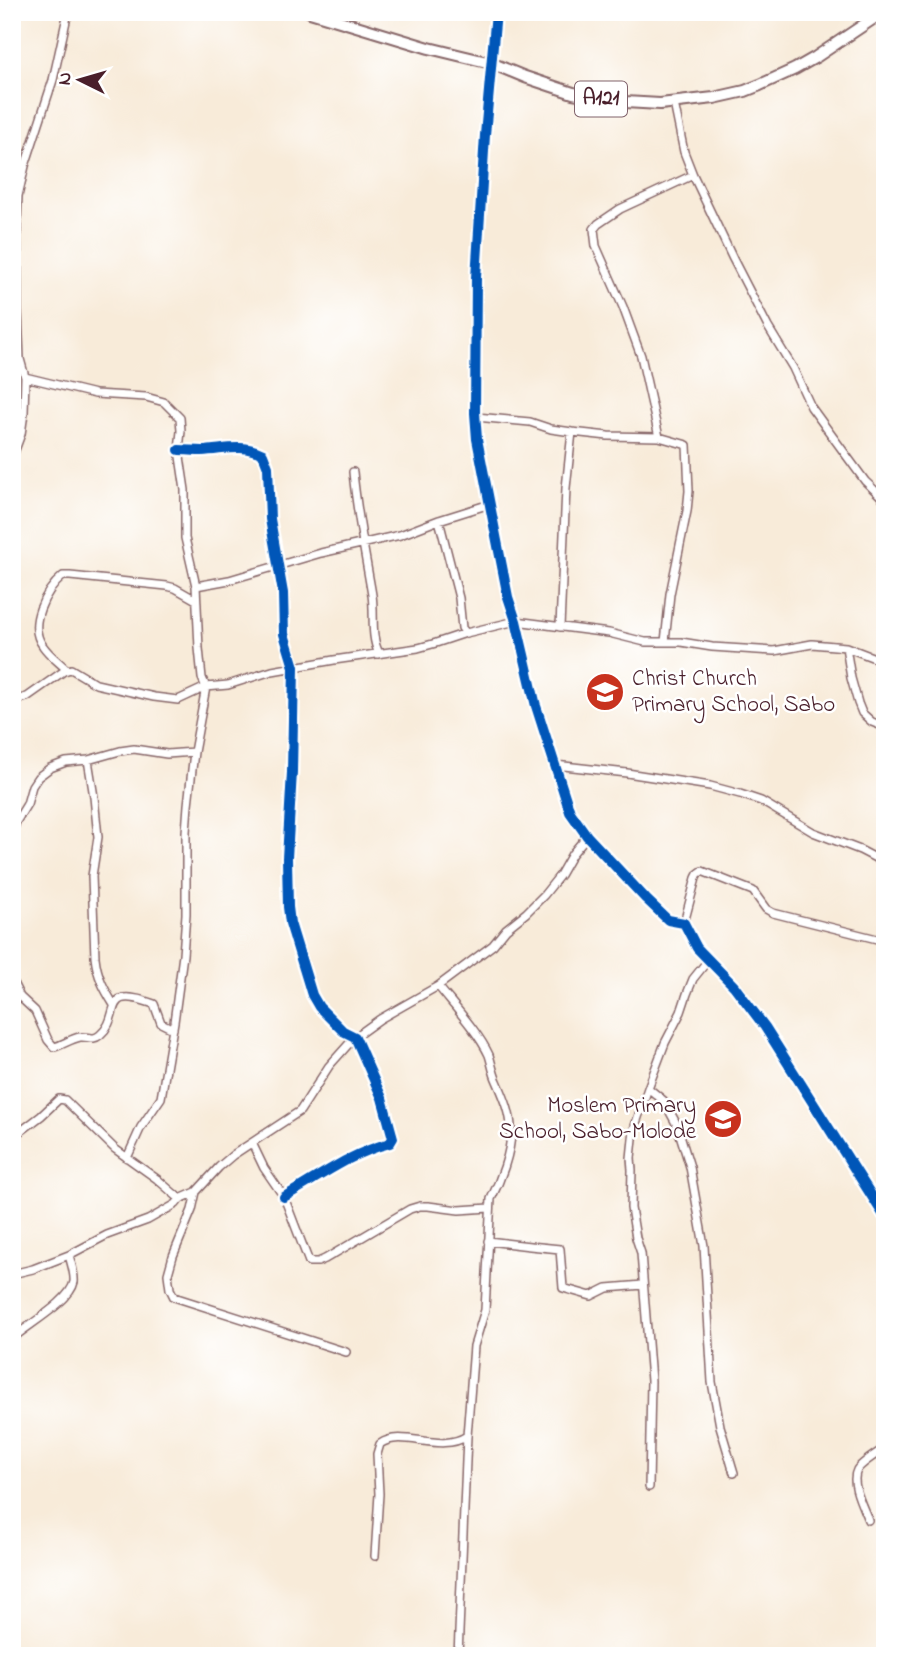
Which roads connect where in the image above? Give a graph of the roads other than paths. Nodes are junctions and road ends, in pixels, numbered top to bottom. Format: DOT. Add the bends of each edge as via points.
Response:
graph roads {
  1 [pos="68,12"];
  2 [pos="310,12"];
  3 [pos="496,12"];
  4 [pos="883,12"];
  5 [pos="491,62"];
  6 [pos="674,103"];
  7 [pos="693,175"];
  8 [pos="25,377"];
  9 [pos="476,417"];
  10 [pos="572,432"];
  11 [pos="659,437"];
  12 [pos="179,450"];
  13 [pos="12,458"];
  14 [pos="353,472"];
  15 [pos="885,500"];
  16 [pos="491,504"];
  17 [pos="439,520"];
  18 [pos="362,544"];
  19 [pos="278,566"];
  20 [pos="196,586"];
  21 [pos="196,600"];
  22 [pos="516,621"];
  23 [pos="560,626"];
  24 [pos="466,633"];
  25 [pos="666,642"];
  26 [pos="846,647"];
  27 [pos="379,654"];
  28 [pos="885,662"];
  29 [pos="294,667"];
  30 [pos="67,670"];
  31 [pos="206,687"];
  32 [pos="12,701"];
  33 [pos="885,727"];
  34 [pos="194,752"];
  35 [pos="88,760"];
  36 [pos="555,765"];
  37 [pos="14,822"];
  38 [pos="12,834"];
  39 [pos="587,836"];
  40 [pos="885,863"];
  41 [pos="684,923"];
  42 [pos="885,941"];
  43 [pos="709,959"];
  44 [pos="12,981"];
  45 [pos="438,986"];
  46 [pos="16,998"];
  47 [pos="114,1005"];
  48 [pos="173,1029"];
  49 [pos="355,1037"];
  50 [pos="648,1088"];
  51 [pos="12,1138"];
  52 [pos="251,1143"];
  53 [pos="127,1158"];
  54 [pos="196,1192"];
  55 [pos="285,1197"];
  56 [pos="180,1199"];
  57 [pos="489,1209"];
  58 [pos="885,1217"];
  59 [pos="488,1241"];
  60 [pos="69,1255"];
  61 [pos="12,1274"];
  62 [pos="643,1285"];
  63 [pos="12,1339"];
  64 [pos="346,1352"];
  65 [pos="467,1436"];
  66 [pos="885,1448"];
  67 [pos="734,1474"];
  68 [pos="649,1487"];
  69 [pos="868,1520"];
  70 [pos="375,1556"];
  71 [pos="458,1656"];
  1 -- 8 [label="street" via="18,197 18,323"];
  2 -- 5 [label="main road, A121"];
  3 -- 5 [label="street"];
  4 -- 6 [label="main road, A121" via="770,81 745,91"];
  5 -- 6 [label="main road, A121" via="591,97"];
  5 -- 9 [label="street" via="476,278"];
  6 -- 7 [label="street"];
  7 -- 11 [label="street" via="620,209 594,229 596,246 641,356"];
  7 -- 15 [label="street" via="811,407 864,481"];
  8 -- 12 [label="street" via="95,394 164,402 180,418"];
  8 -- 13 [label="street" via="21,434"];
  9 -- 10 [label="street"];
  9 -- 16 [label="street"];
  10 -- 11 [label="street"];
  10 -- 23 [label="street"];
  11 -- 25 [label="street" via="687,445 689,478"];
  12 -- 19 [label="street" via="250,448 263,454"];
  12 -- 20 [label="street" via="185,538"];
  14 -- 18 [label="street"];
  16 -- 17 [label="street"];
  16 -- 22 [label="street"];
  17 -- 18 [label="street"];
  17 -- 24 [label="street"];
  18 -- 19 [label="street"];
  18 -- 27 [label="street"];
  19 -- 20 [label="street"];
  19 -- 29 [label="street" via="284,634"];
  20 -- 21 [label="street"];
  21 -- 30 [label="street" via="167,586 62,576 42,604 37,626 43,646"];
  21 -- 31 [label="street"];
  22 -- 23 [label="street"];
  22 -- 24 [label="street"];
  22 -- 36 [label="street"];
  23 -- 25 [label="street"];
  24 -- 27 [label="street"];
  25 -- 26 [label="street" via="774,651 812,644"];
  26 -- 28 [label="street"];
  26 -- 33 [label="street" via="862,713"];
  27 -- 29 [label="street"];
  29 -- 31 [label="street"];
  29 -- 49 [label="street" via="287,858 290,923 312,995 343,1031"];
  30 -- 31 [label="street" via="96,684 178,700"];
  30 -- 32 [label="street" via="27,697"];
  31 -- 34 [label="street"];
  34 -- 35 [label="street" via="134,749"];
  34 -- 48 [label="street" via="186,832 183,955"];
  35 -- 37 [label="street" via="66,762 38,777"];
  35 -- 47 [label="street" via="98,837 92,876 96,970"];
  36 -- 39 [label="street" via="570,812"];
  36 -- 40 [label="street" via="740,794"];
  37 -- 38 [label="street"];
  39 -- 41 [label="street" via="668,920"];
  39 -- 45 [label="street" via="526,914"];
  41 -- 42 [label="street" via="702,871 753,891 773,913"];
  41 -- 43 [label="street" via="697,948"];
  43 -- 50 [label="street" via="693,979"];
  43 -- 58 [label="street" via="765,1027"];
  44 -- 46 [label="street"];
  45 -- 49 [label="street"];
  45 -- 57 [label="street" via="488,1054 511,1119 510,1144"];
  46 -- 47 [label="street" via="35,1011 54,1047 96,1037 107,1028"];
  47 -- 48 [label="street" via="126,999 154,1004 161,1023"];
  48 -- 53 [label="street" via="161,1098"];
  49 -- 52 [label="street" via="329,1066 300,1111"];
  49 -- 55 [label="street" via="382,1098 393,1140 348,1159"];
  50 -- 62 [label="street" via="634,1129 631,1158 631,1208"];
  50 -- 67 [label="street" via="664,1101 677,1125 690,1167 704,1246 712,1382"];
  51 -- 53 [label="street" via="59,1099 65,1100"];
  52 -- 54 [label="street" via="233,1154"];
  52 -- 55 [label="street"];
  53 -- 56 [label="street"];
  54 -- 56 [label="street"];
  54 -- 64 [label="street" via="168,1273 174,1297"];
  55 -- 57 [label="street" via="312,1263 410,1209"];
  56 -- 60 [label="street" via="148,1220"];
  57 -- 59 [label="street"];
  59 -- 62 [label="street" via="560,1248 563,1288 591,1296 607,1289"];
  59 -- 65 [label="street" via="485,1310 474,1346"];
  60 -- 61 [label="street"];
  60 -- 63 [label="street" via="74,1281 68,1294"];
  62 -- 68 [label="street" via="651,1381"];
  65 -- 70 [label="street" via="453,1443 389,1439 380,1444"];
  65 -- 71 [label="street"];
  66 -- 69 [label="street" via="857,1471 856,1490"];
}
